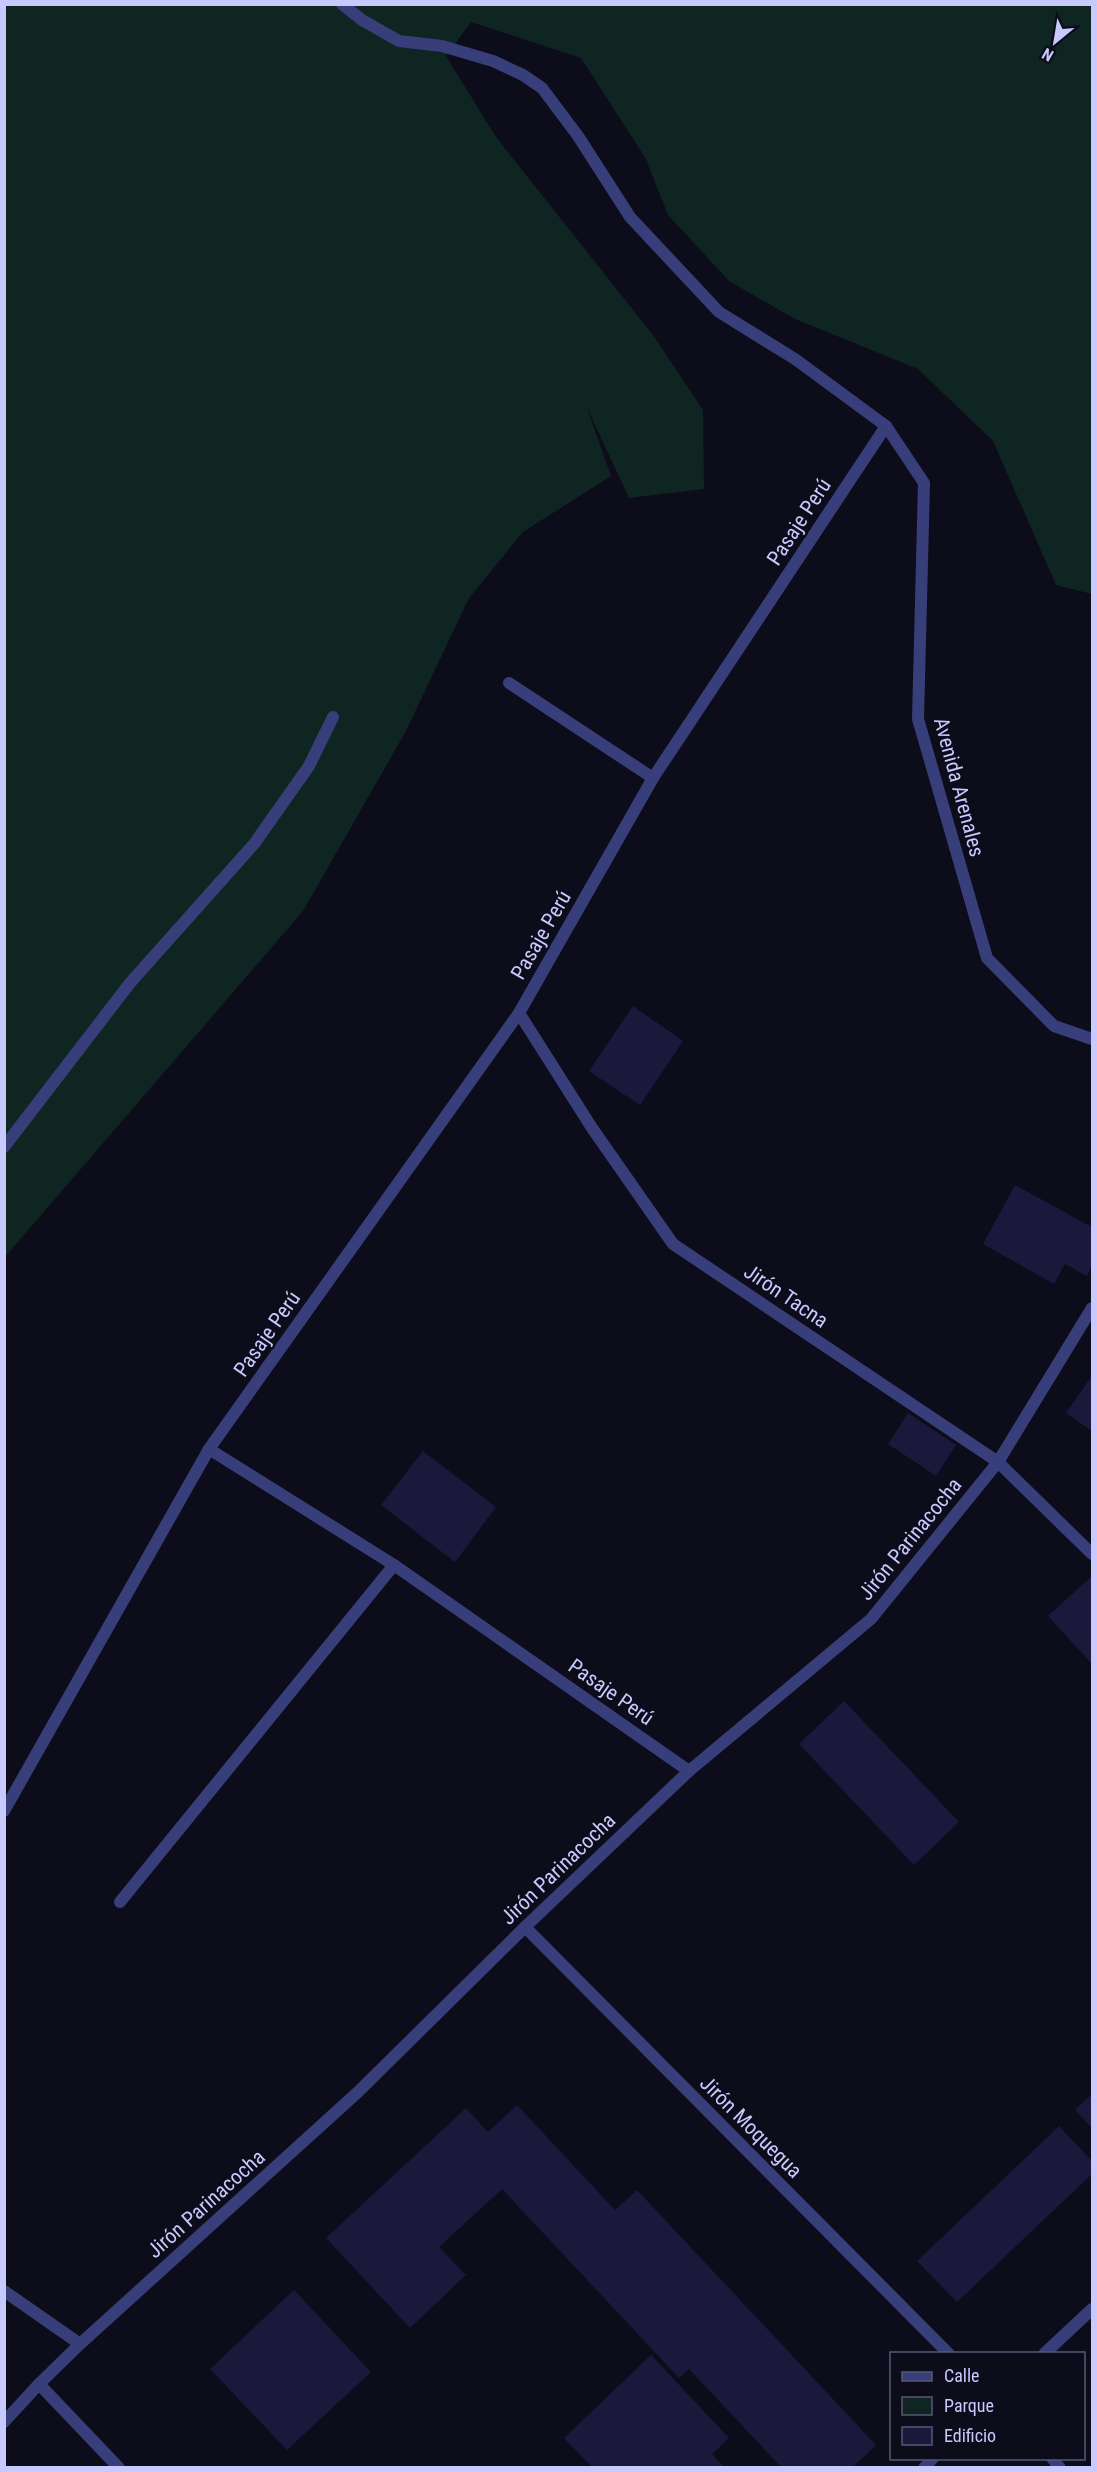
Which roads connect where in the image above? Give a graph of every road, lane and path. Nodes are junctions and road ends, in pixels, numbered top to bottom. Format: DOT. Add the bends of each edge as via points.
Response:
graph roads {
  1 [pos="342,4"];
  2 [pos="886,426"];
  3 [pos="509,683"];
  4 [pos="333,717"];
  5 [pos="653,778"];
  6 [pos="519,1013"];
  7 [pos="1092,1039"];
  8 [pos="4,1147"];
  9 [pos="1092,1308"];
  10 [pos="209,1449"];
  11 [pos="998,1462"];
  12 [pos="1092,1554"];
  13 [pos="394,1565"];
  14 [pos="689,1771"];
  15 [pos="4,1811"];
  16 [pos="120,1902"];
  17 [pos="525,1927"];
  18 [pos="4,2291"];
  19 [pos="1092,2309"];
  20 [pos="80,2344"];
  21 [pos="947,2352"];
  22 [pos="1046,2352"];
  23 [pos="39,2384"];
  24 [pos="4,2422"];
  25 [pos="119,2468"];
  1 -- 2 [label="street, Avenida Arenales" via="399,41 442,46 493,61 542,88 630,217 719,312 795,359"];
  2 -- 5 [label="street, Pasaje Perú"];
  2 -- 7 [label="street, Avenida Arenales" via="924,483 918,719 987,958 1054,1026"];
  3 -- 5 [label="street"];
  4 -- 8 [label="street" via="309,766 254,844 130,983"];
  5 -- 6 [label="street, Pasaje Perú"];
  6 -- 10 [label="street, Pasaje Perú"];
  6 -- 11 [label="street, Jirón Tacna" via="592,1128 673,1244"];
  9 -- 11 [label="street, Jirón Parinacocha"];
  10 -- 13 [label="street, Pasaje Perú"];
  10 -- 15 [label="street, Pasaje Perú"];
  11 -- 12 [label="street, Jirón Tacna"];
  11 -- 14 [label="street, Jirón Parinacocha" via="871,1619"];
  13 -- 14 [label="street, Pasaje Perú"];
  13 -- 16 [label="street"];
  14 -- 17 [label="street, Jirón Parinacocha"];
  17 -- 20 [label="street, Jirón Parinacocha" via="358,2092"];
  17 -- 21 [label="street, Jirón Moquegua"];
  18 -- 20 [label="street"];
  19 -- 22 [label="street"];
  20 -- 23 [label="street, Jirón Parinacocha"];
  23 -- 24 [label="street, Jirón Parinacocha"];
  23 -- 25 [label="street"];
}
